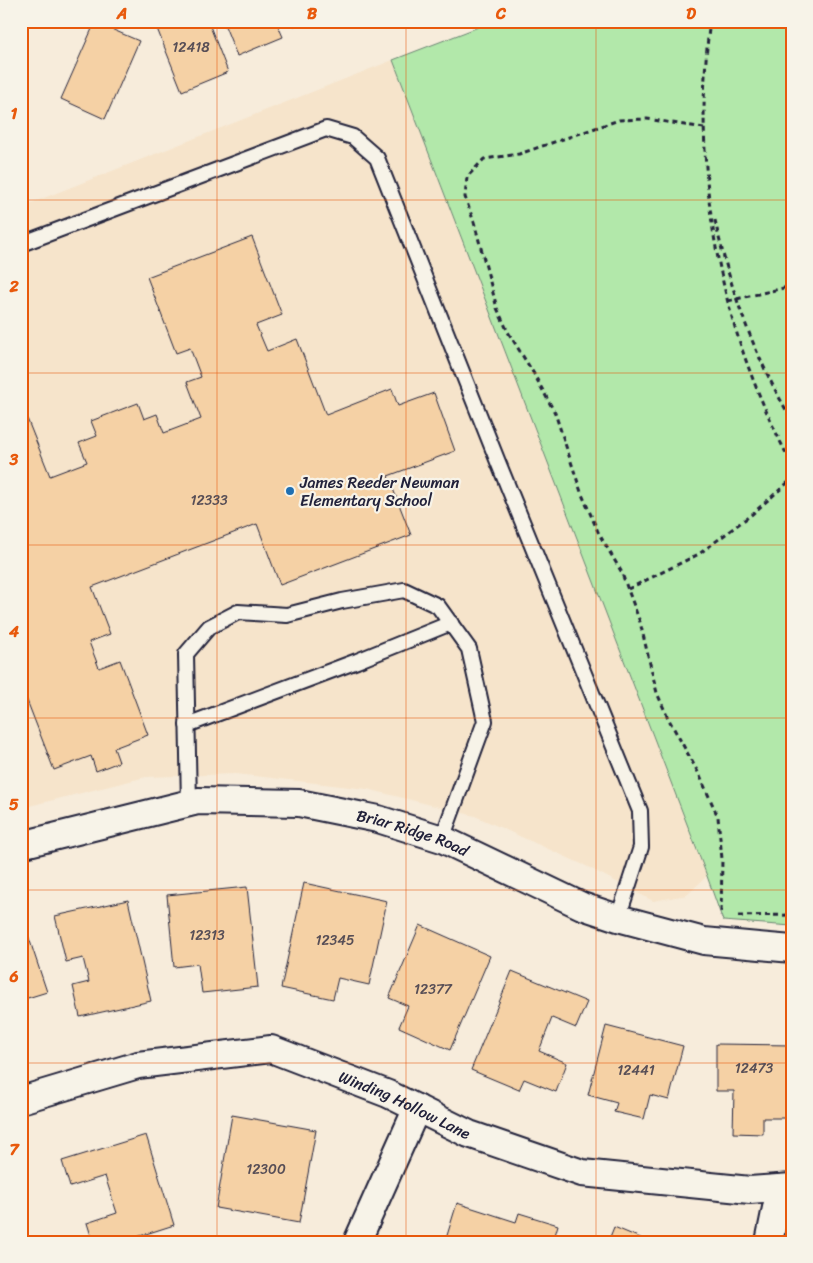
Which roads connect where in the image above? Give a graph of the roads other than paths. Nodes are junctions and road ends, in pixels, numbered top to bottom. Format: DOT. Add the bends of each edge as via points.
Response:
graph roads {
  1 [pos="21,244"];
  2 [pos="451,623"];
  3 [pos="187,725"];
  4 [pos="188,804"];
  5 [pos="442,839"];
  6 [pos="21,845"];
  7 [pos="618,918"];
  8 [pos="792,949"];
  9 [pos="21,1100"];
  10 [pos="417,1108"];
  11 [pos="786,1187"];
  12 [pos="357,1242"];
  13 [pos="769,1242"];
  1 -- 7 [label="lane" via="326,129 353,136 377,158 640,811 641,847"];
  2 -- 3 [label="lane" via="357,662"];
  2 -- 3 [label="lane" via="438,606 404,590 287,615 238,612 209,627 186,654"];
  2 -- 5 [label="lane" via="470,649 485,721"];
  3 -- 4 [label="lane"];
  4 -- 5 [label="street, Briar Ridge Road" via="198,801 300,803 378,819"];
  4 -- 6 [label="street, Briar Ridge Road"];
  5 -- 7 [label="street, Briar Ridge Road" via="582,906"];
  7 -- 8 [label="street, Briar Ridge Road" via="704,941"];
  9 -- 10 [label="street, Winding Hollow Lane" via="138,1065 271,1050"];
  10 -- 11 [label="street, Winding Hollow Lane" via="469,1134 582,1174 750,1190"];
  10 -- 12 [label="street"];
  11 -- 13 [label="street"];
}
